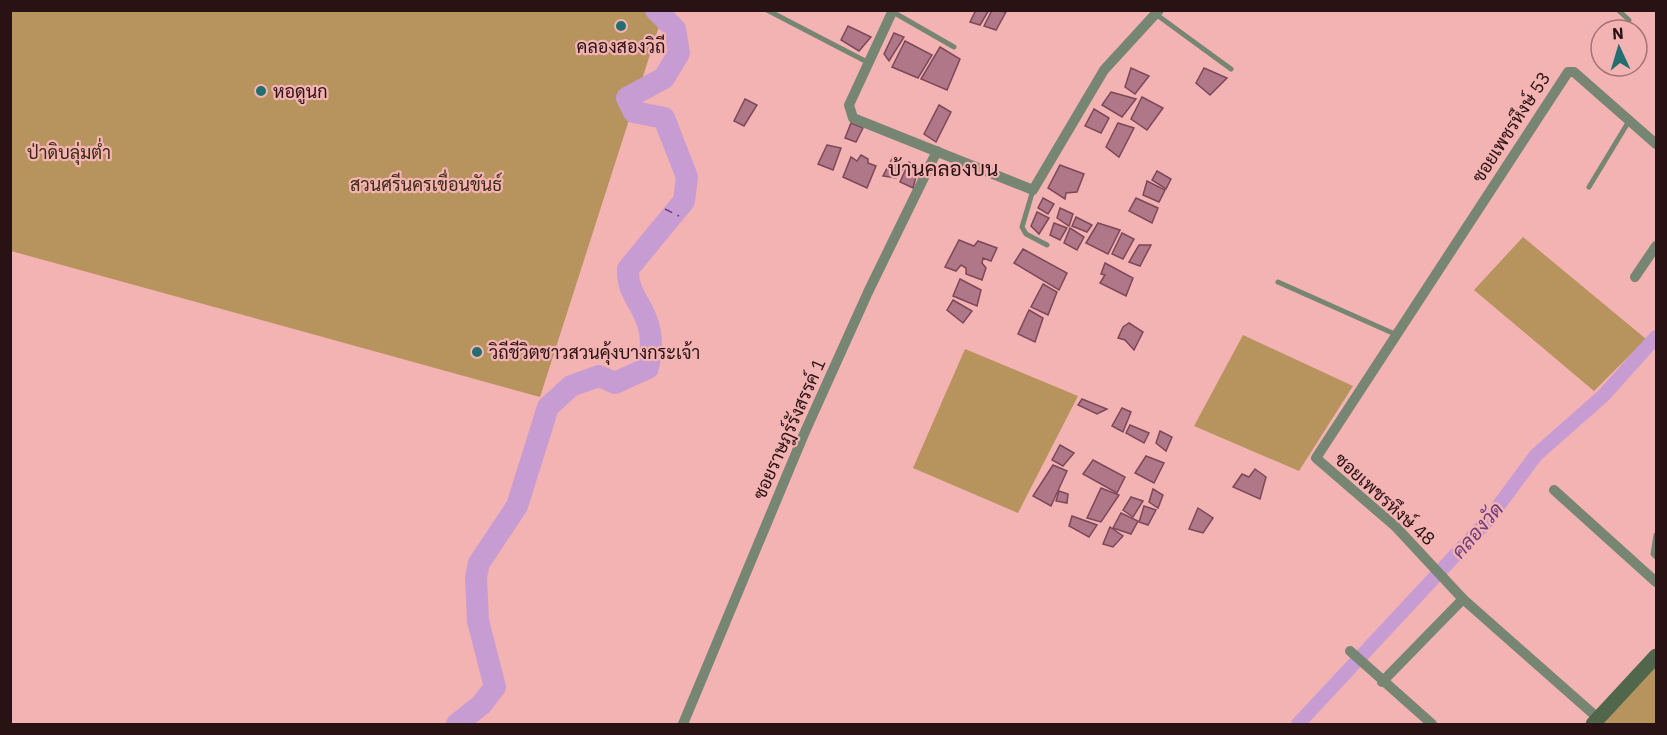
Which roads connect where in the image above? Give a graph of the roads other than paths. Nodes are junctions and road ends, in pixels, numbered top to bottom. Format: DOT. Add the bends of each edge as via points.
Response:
graph roads {
  1 [pos="767,10"];
  2 [pos="893,11"];
  3 [pos="1158,13"];
  4 [pos="954,47"];
  5 [pos="871,63"];
  6 [pos="1231,69"];
  7 [pos="1629,121"];
  8 [pos="1656,144"];
  9 [pos="937,151"];
  10 [pos="1590,187"];
  11 [pos="1033,190"];
  12 [pos="1047,245"];
  13 [pos="1656,246"];
  14 [pos="1439,268"];
  15 [pos="1635,278"];
  16 [pos="1278,282"];
  17 [pos="1397,335"];
  18 [pos="1554,490"];
  19 [pos="1656,535"];
  20 [pos="1656,558"];
  21 [pos="1656,582"];
  22 [pos="1462,599"];
  23 [pos="1350,651"];
  24 [pos="1656,656"];
  25 [pos="1381,681"];
  26 [pos="1596,722"];
  27 [pos="683,724"];
  28 [pos="1432,724"];
  1 -- 5 [label="lane"];
  2 -- 4 [label="lane"];
  2 -- 5 [label="street"];
  3 -- 6 [label="lane"];
  3 -- 11 [label="street" via="1104,70"];
  5 -- 9 [label="street" via="849,105 853,118"];
  7 -- 8 [label="street, ซอยเพชรหึงษ์ 53"];
  7 -- 10 [label="lane"];
  7 -- 14 [label="street, ซอยเพชรหึงษ์ 53" via="1574,72 1568,72"];
  9 -- 11 [label="street"];
  9 -- 27 [label="street, ซอยราษฎร์รังสรรค์ 1" via="804,434"];
  11 -- 12 [label="lane" via="1022,227 1026,234"];
  13 -- 15 [label="street"];
  14 -- 17 [label="street, ซอยเพชรหึงษ์ 48"];
  16 -- 17 [label="lane"];
  17 -- 22 [label="street, ซอยเพชรหึงษ์ 48" via="1316,458 1396,527"];
  18 -- 21 [label="street"];
  19 -- 20 [label="lane"];
  22 -- 25 [label="street"];
  22 -- 26 [label="street, ซอยเพชรหึงษ์ 48"];
  23 -- 25 [label="street"];
  24 -- 26 [label="main road"];
  25 -- 28 [label="street"];
}
